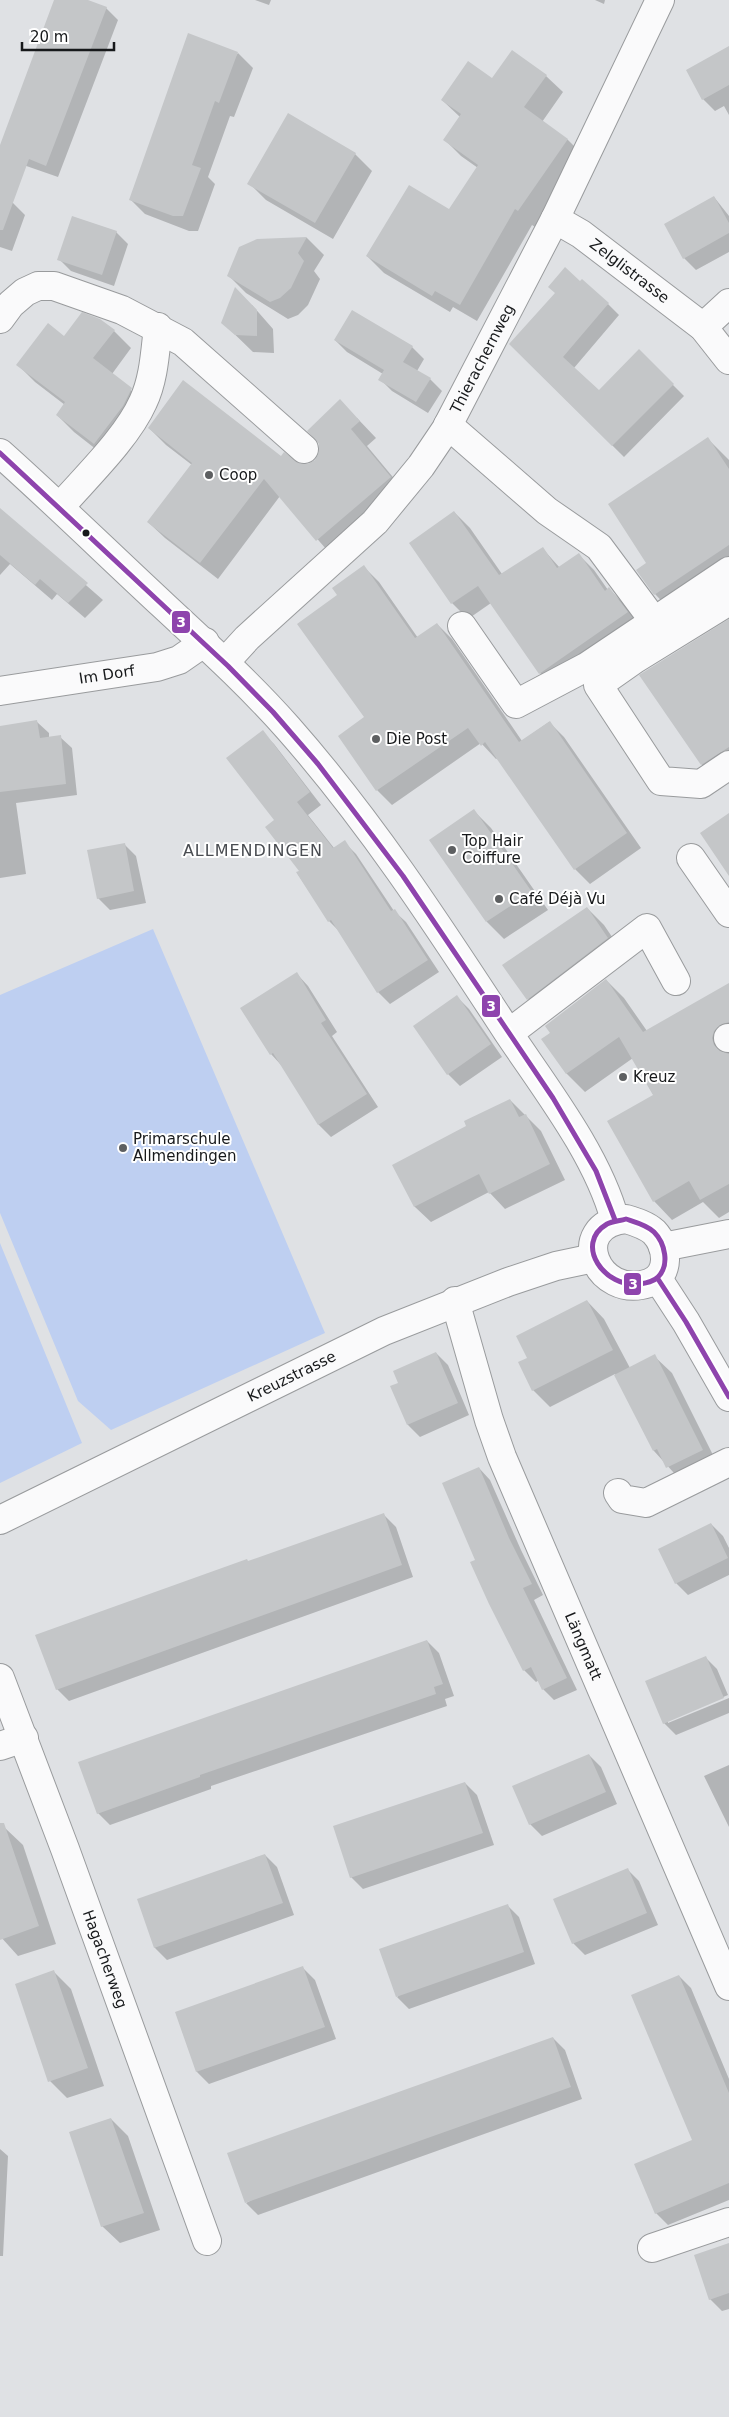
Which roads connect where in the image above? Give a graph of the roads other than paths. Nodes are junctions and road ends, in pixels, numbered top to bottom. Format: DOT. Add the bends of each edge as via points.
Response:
graph roads {
  1 [pos="660,0"];
  2 [pos="555,219"];
  3 [pos="729,302"];
  4 [pos="0,319"];
  5 [pos="158,327"];
  6 [pos="703,327"];
  7 [pos="729,360"];
  8 [pos="448,425"];
  9 [pos="304,450"];
  10 [pos="0,453"];
  11 [pos="60,507"];
  12 [pos="729,571"];
  13 [pos="729,601"];
  14 [pos="654,621"];
  15 [pos="462,626"];
  16 [pos="205,642"];
  17 [pos="226,661"];
  18 [pos="0,691"];
  19 [pos="729,765"];
  20 [pos="691,858"];
  21 [pos="729,913"];
  22 [pos="676,982"];
  23 [pos="509,1033"];
  24 [pos="615,1220"];
  25 [pos="729,1234"];
  26 [pos="663,1247"];
  27 [pos="594,1258"];
  28 [pos="658,1279"];
  29 [pos="455,1301"];
  30 [pos="729,1397"];
  31 [pos="729,1462"];
  32 [pos="618,1493"];
  33 [pos="0,1520"];
  34 [pos="0,1678"];
  35 [pos="12,1742"];
  36 [pos="729,1986"];
  37 [pos="729,2222"];
  38 [pos="207,2241"];
  39 [pos="652,2248"];
  1 -- 2 [label="street, Thierachernweg"];
  2 -- 6 [label="street, Zelglistrasse" via="581,234"];
  2 -- 8 [label="street, Thierachernweg"];
  3 -- 6 [label="street"];
  4 -- 5 [label="street" via="25,292 38,286 54,286 122,310"];
  5 -- 9 [label="street" via="183,342"];
  5 -- 11 [label="street" via="153,371 144,402 130,426"];
  6 -- 7 [label="street, Zelglistrasse"];
  8 -- 14 [label="street" via="548,511 599,547"];
  8 -- 17 [label="street, Thierachernweg" via="421,466 374,522 253,632"];
  10 -- 11 [label="street"];
  11 -- 16 [label="street"];
  12 -- 14 [label="street"];
  13 -- 19 [label="street" via="598,685 661,781 701,784"];
  14 -- 15 [label="street" via="586,667 516,704"];
  16 -- 17 [label="street"];
  16 -- 18 [label="street, Im Dorf" via="179,660 158,667"];
  17 -- 23 [label="street" via="291,731 365,824"];
  20 -- 21 [label="street"];
  22 -- 23 [label="street" via="647,928"];
  23 -- 24 [label="street" via="600,1178"];
  24 -- 26 [label="street" via="626,1219 644,1225 653,1231"];
  24 -- 27 [label="street" via="596,1234"];
  25 -- 26 [label="street"];
  26 -- 28 [label="street" via="664,1271"];
  27 -- 28 [label="street" via="605,1276 614,1282 636,1286"];
  27 -- 29 [label="street, Kreuzstrasse" via="556,1266"];
  28 -- 30 [label="street"];
  29 -- 33 [label="street, Kreuzstrasse" via="384,1331"];
  29 -- 36 [label="street, Längmatt" via="502,1457"];
  31 -- 32 [label="street" via="646,1502 622,1499"];
  34 -- 35 [label="street, Hagacherweg"];
  35 -- 38 [label="street, Hagacherweg"];
  37 -- 39 [label="street"];
}
